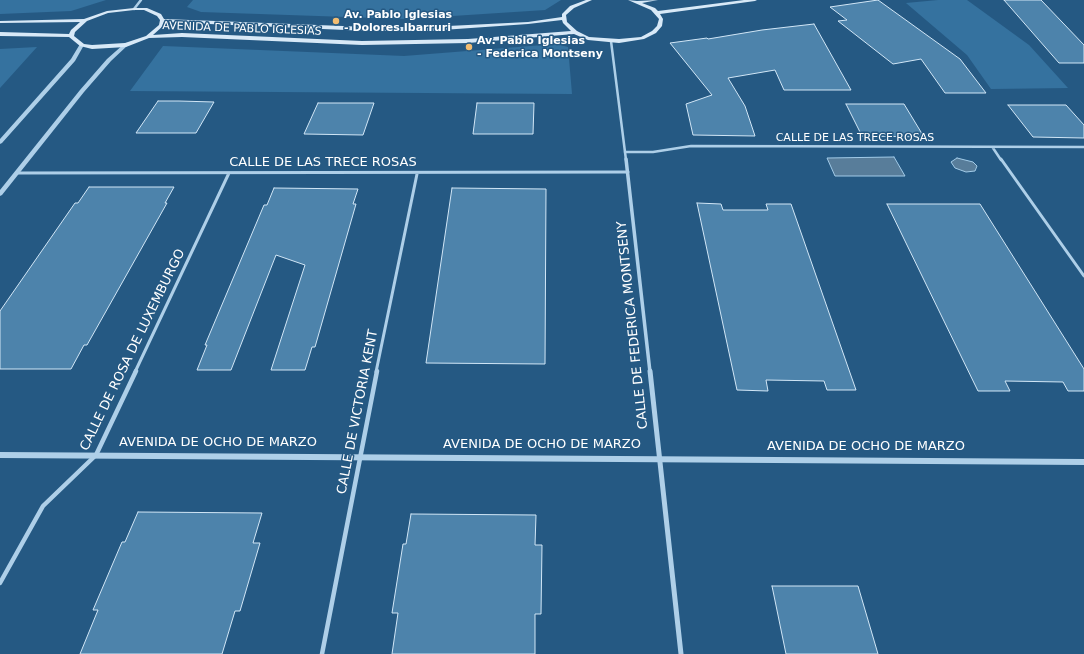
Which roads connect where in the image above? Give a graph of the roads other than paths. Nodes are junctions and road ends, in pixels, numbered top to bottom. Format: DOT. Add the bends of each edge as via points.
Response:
graph roads {
  1 [pos="141,0"];
  2 [pos="590,0"];
  3 [pos="630,0"];
  4 [pos="656,0"];
  5 [pos="755,0"];
  6 [pos="639,2"];
  7 [pos="134,9"];
  8 [pos="658,13"];
  9 [pos="564,18"];
  10 [pos="85,20"];
  11 [pos="162,20"];
  12 [pos="0,22"];
  13 [pos="575,32"];
  14 [pos="0,34"];
  15 [pos="71,36"];
  16 [pos="148,37"];
  17 [pos="611,41"];
  18 [pos="82,45"];
  19 [pos="126,45"];
  20 [pos="0,142"];
  21 [pos="1084,147"];
  22 [pos="993,148"];
  23 [pos="625,152"];
  24 [pos="628,172"];
  25 [pos="17,173"];
  26 [pos="229,173"];
  27 [pos="416,174"];
  28 [pos="0,194"];
  29 [pos="1084,276"];
  30 [pos="0,455"];
  31 [pos="96,455"];
  32 [pos="359,457"];
  33 [pos="659,459"];
  34 [pos="1084,462"];
  35 [pos="0,583"];
  36 [pos="322,654"];
  37 [pos="681,654"];
  1 -- 7 [label="street"];
  2 -- 9 [label="main road" via="572,7"];
  3 -- 6 [label="main road"];
  4 -- 6 [label="main road"];
  5 -- 8 [label="main road"];
  6 -- 8 [label="main road"];
  7 -- 10 [label="main road" via="107,12"];
  7 -- 11 [label="main road" via="153,12"];
  8 -- 17 [label="main road" via="661,19 660,26 654,32 642,38"];
  9 -- 11 [label="main road, AVENIDA DE PABLO IGLESIAS" via="528,23 413,29"];
  9 -- 13 [label="main road"];
  10 -- 12 [label="main road"];
  10 -- 15 [label="main road" via="72,30"];
  11 -- 16 [label="main road" via="156,32"];
  13 -- 16 [label="main road, AVENIDA DE PABLO IGLESIAS" via="468,41 377,43 182,35"];
  13 -- 17 [label="main road" via="588,38"];
  14 -- 15 [label="main road"];
  15 -- 18 [label="main road"];
  16 -- 19 [label="main road"];
  17 -- 23 [label="street, CALLE DE FEDERICA MONTSENY"];
  18 -- 19 [label="main road"];
  18 -- 20 [label="street" via="73,60"];
  19 -- 25 [label="street" via="82,91"];
  21 -- 22 [label="street, CALLE DE LAS TRECE ROSAS"];
  22 -- 23 [label="street, CALLE DE LAS TRECE ROSAS" via="691,146 653,152"];
  22 -- 29 [label="street"];
  23 -- 24 [label="street, CALLE DE FEDERICA MONTSENY"];
  24 -- 27 [label="street, CALLE DE LAS TRECE ROSAS"];
  24 -- 33 [label="street, CALLE DE FEDERICA MONTSENY"];
  25 -- 26 [label="street, CALLE DE LAS TRECE ROSAS"];
  25 -- 28 [label="street"];
  26 -- 27 [label="street, CALLE DE LAS TRECE ROSAS"];
  26 -- 31 [label="street, CALLE DE ROSA DE LUXEMBURGO"];
  27 -- 32 [label="street, CALLE DE VICTORIA KENT"];
  30 -- 31 [label="street, AVENIDA DE OCHO DE MARZO"];
  31 -- 32 [label="street, AVENIDA DE OCHO DE MARZO"];
  31 -- 35 [label="street, CALLE DE ROSA DE LUXEMBURGO" via="43,506"];
  32 -- 33 [label="street, AVENIDA DE OCHO DE MARZO"];
  32 -- 36 [label="street, CALLE DE VICTORIA KENT"];
  33 -- 34 [label="street, AVENIDA DE OCHO DE MARZO"];
  33 -- 37 [label="street, CALLE DE FEDERICA MONTSENY"];
}
